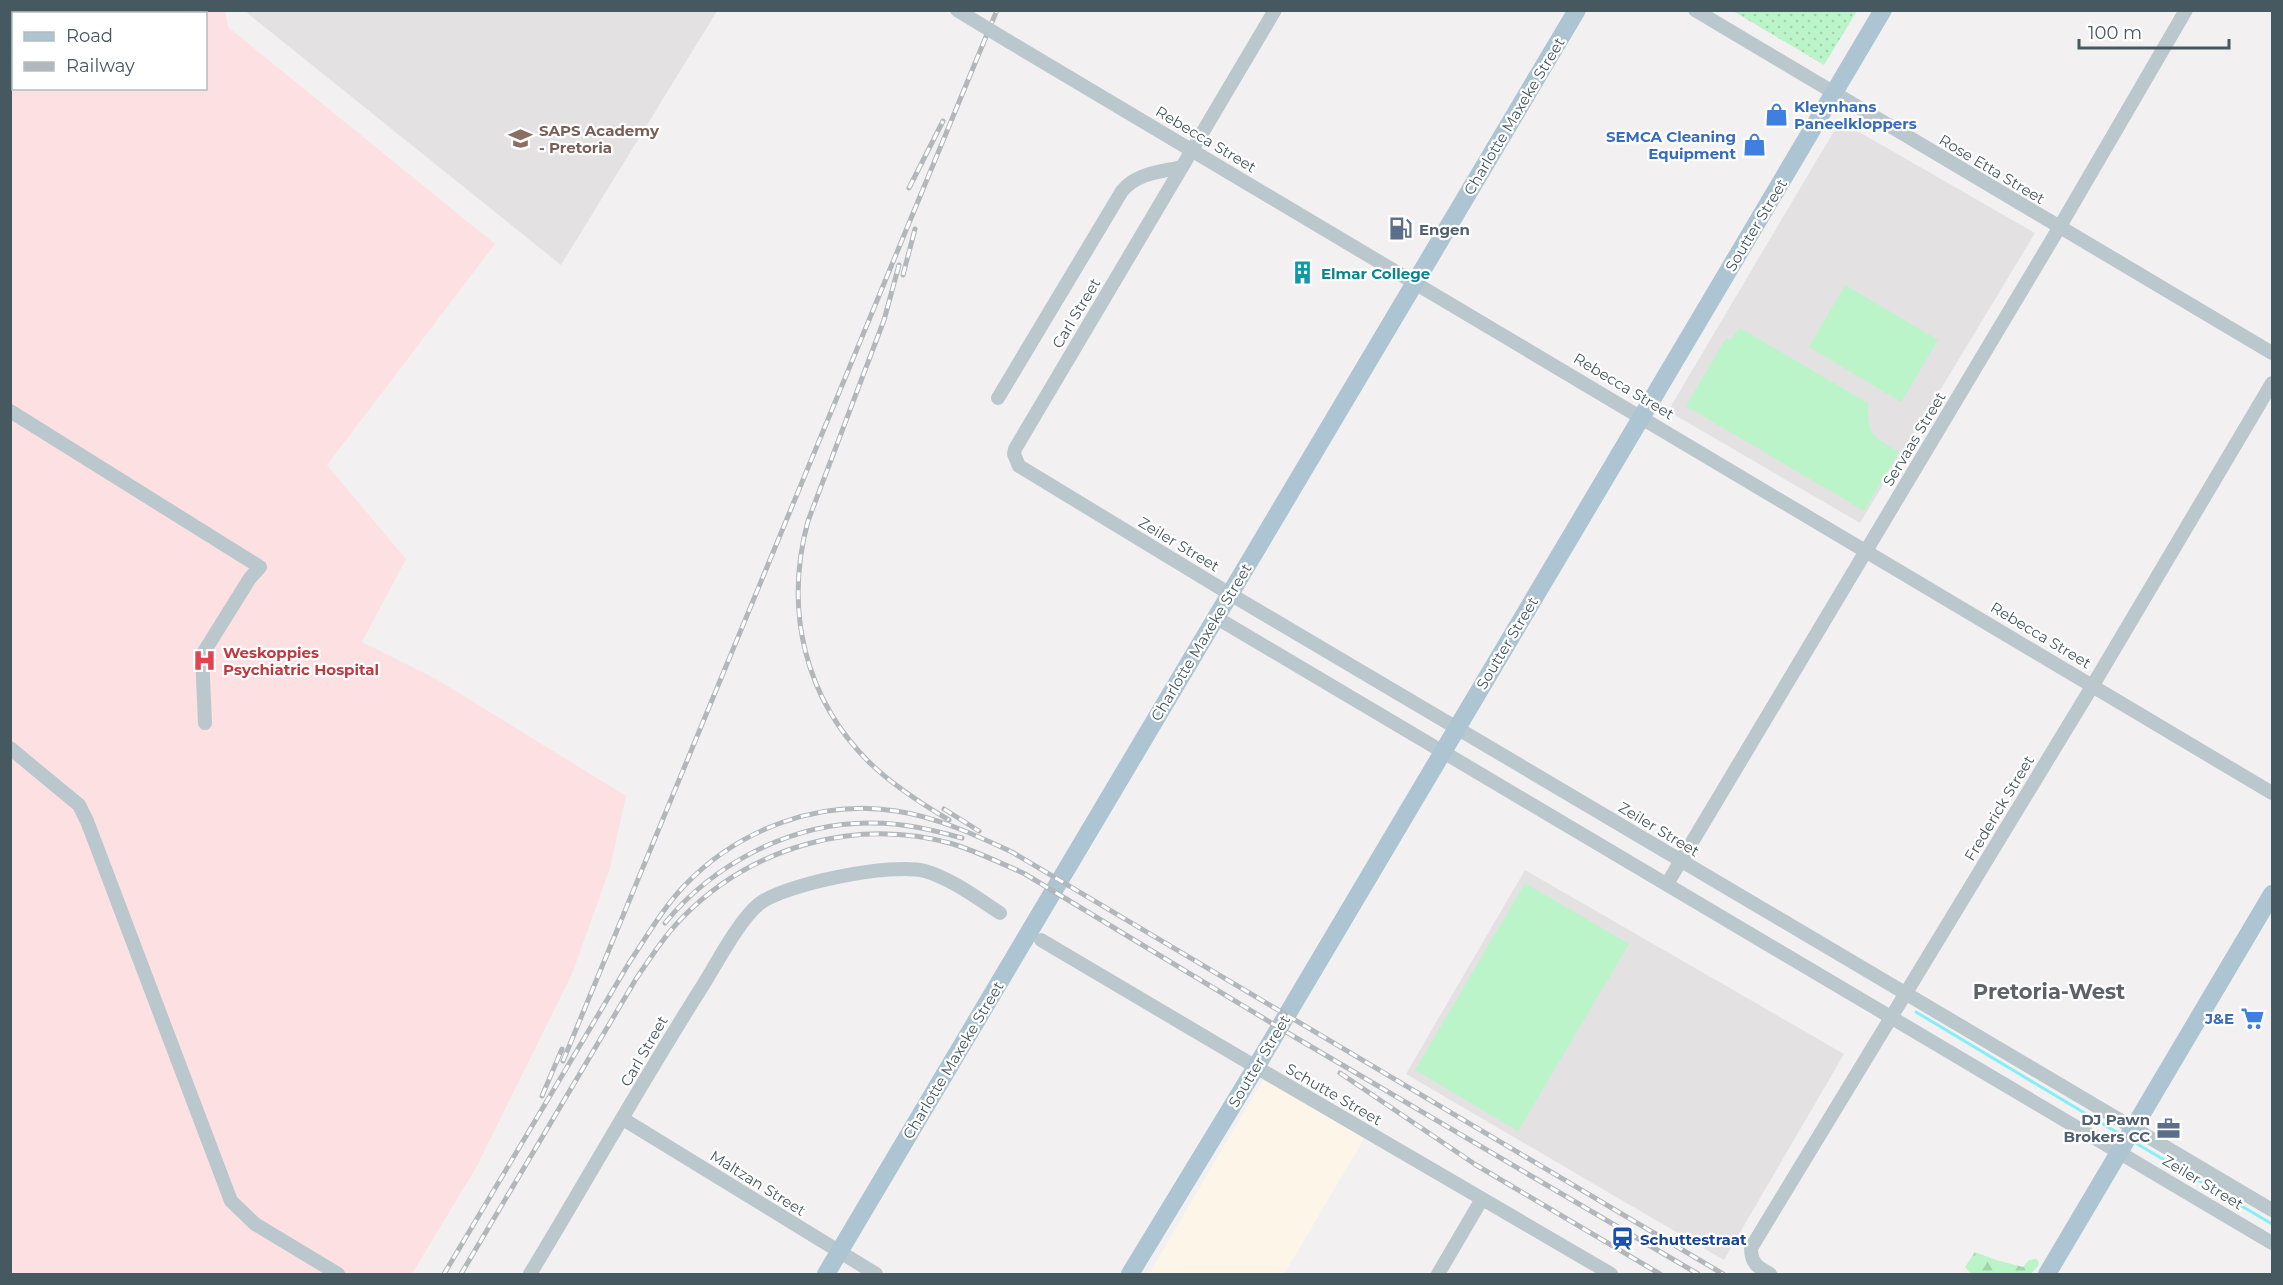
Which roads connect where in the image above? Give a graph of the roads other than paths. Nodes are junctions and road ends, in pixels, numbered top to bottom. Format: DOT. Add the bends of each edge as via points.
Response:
graph roads {
  1 [pos="957,10"];
  2 [pos="1275,10"];
  3 [pos="1577,10"];
  4 [pos="1695,10"];
  5 [pos="1883,10"];
  6 [pos="2186,10"];
  7 [pos="1834,93"];
  8 [pos="1192,150"];
  9 [pos="1182,167"];
  10 [pos="2059,228"];
  11 [pos="1415,282"];
  12 [pos="2272,353"];
  13 [pos="2272,383"];
  14 [pos="998,398"];
  15 [pos="10,411"];
  16 [pos="1642,416"];
  17 [pos="1030,473"];
  18 [pos="1867,551"];
  19 [pos="1230,594"];
  20 [pos="1217,618"];
  21 [pos="2093,685"];
  22 [pos="205,723"];
  23 [pos="1456,728"];
  24 [pos="10,748"];
  25 [pos="1443,750"];
  26 [pos="2272,793"];
  27 [pos="1680,860"];
  28 [pos="1667,884"];
  29 [pos="2272,894"];
  30 [pos="1000,913"];
  31 [pos="1041,940"];
  32 [pos="1905,994"];
  33 [pos="1891,1016"];
  34 [pos="1256,1067"];
  35 [pos="623,1119"];
  36 [pos="2133,1128"];
  37 [pos="2120,1150"];
  38 [pos="1482,1199"];
  39 [pos="2272,1210"];
  40 [pos="2272,1243"];
  41 [pos="840,1252"];
  42 [pos="338,1275"];
  43 [pos="530,1275"];
  44 [pos="826,1275"];
  45 [pos="876,1275"];
  46 [pos="1130,1275"];
  47 [pos="1438,1275"];
  48 [pos="1611,1275"];
  49 [pos="1770,1275"];
  50 [pos="2047,1275"];
  1 -- 8 [label="street, Rebecca Street, bridge"];
  2 -- 8 [label="street, Carl Street"];
  3 -- 11 [label="main road, Charlotte Maxeke Street"];
  4 -- 7 [label="street, Rose Etta Street"];
  5 -- 7 [label="main road, Soutter Street"];
  6 -- 10 [label="street, Servaas Street"];
  7 -- 10 [label="street, Rose Etta Street"];
  7 -- 16 [label="main road, Soutter Street"];
  8 -- 9 [label="street, Carl Street"];
  8 -- 11 [label="street, Rebecca Street"];
  9 -- 14 [label="street, Carl Street" via="1139,177 1122,191"];
  9 -- 17 [label="street, Carl Street" via="1015,449 1017,464"];
  10 -- 12 [label="street, Rose Etta Street"];
  10 -- 18 [label="street, Servaas Street"];
  11 -- 16 [label="street, Rebecca Street"];
  11 -- 19 [label="main road, Charlotte Maxeke Street"];
  13 -- 21 [label="street, Frederick Street"];
  15 -- 22 [label="street" via="260,567 202,655"];
  16 -- 18 [label="street, Rebecca Street"];
  16 -- 23 [label="main road, Soutter Street"];
  17 -- 19 [label="street, Zeiler Street"];
  18 -- 21 [label="street, Rebecca Street"];
  18 -- 27 [label="street, Servaas Street"];
  19 -- 20 [label="main road, Charlotte Maxeke Street"];
  19 -- 23 [label="street, Zeiler Street"];
  20 -- 25 [label="street, Zeiler Street"];
  20 -- 41 [label="main road, Charlotte Maxeke Street"];
  21 -- 26 [label="street, Rebecca Street"];
  21 -- 32 [label="street, Frederick Street"];
  23 -- 25 [label="main road, Soutter Street"];
  23 -- 27 [label="street, Zeiler Street"];
  24 -- 42 [label="street" via="78,805 87,820 231,1201 255,1224"];
  25 -- 28 [label="street, Zeiler Street"];
  25 -- 34 [label="main road, Soutter Street"];
  27 -- 28 [label="street, Servaas Street"];
  27 -- 32 [label="street, Zeiler Street"];
  28 -- 33 [label="street, Zeiler Street"];
  29 -- 36 [label="main road"];
  30 -- 35 [label="street, Carl Street" via="923,870 869,871 768,898 749,914"];
  31 -- 34 [label="street, Schutte Street"];
  32 -- 33 [label="street, Frederick Street"];
  32 -- 36 [label="street, Zeiler Street"];
  33 -- 37 [label="street, Zeiler Street"];
  33 -- 49 [label="street, Frederick Street" via="1751,1248 1754,1264"];
  34 -- 38 [label="street, Schutte Street"];
  34 -- 46 [label="main road, Soutter Street"];
  35 -- 41 [label="street, Maltzan Street"];
  35 -- 43 [label="street, Carl Street"];
  36 -- 37 [label="main road"];
  36 -- 39 [label="street, Zeiler Street"];
  37 -- 40 [label="street, Zeiler Street"];
  37 -- 50 [label="main road"];
  38 -- 47 [label="street"];
  38 -- 48 [label="street, Schutte Street"];
  41 -- 44 [label="main road, Charlotte Maxeke Street"];
  41 -- 45 [label="street, Maltzan Street"];
}
